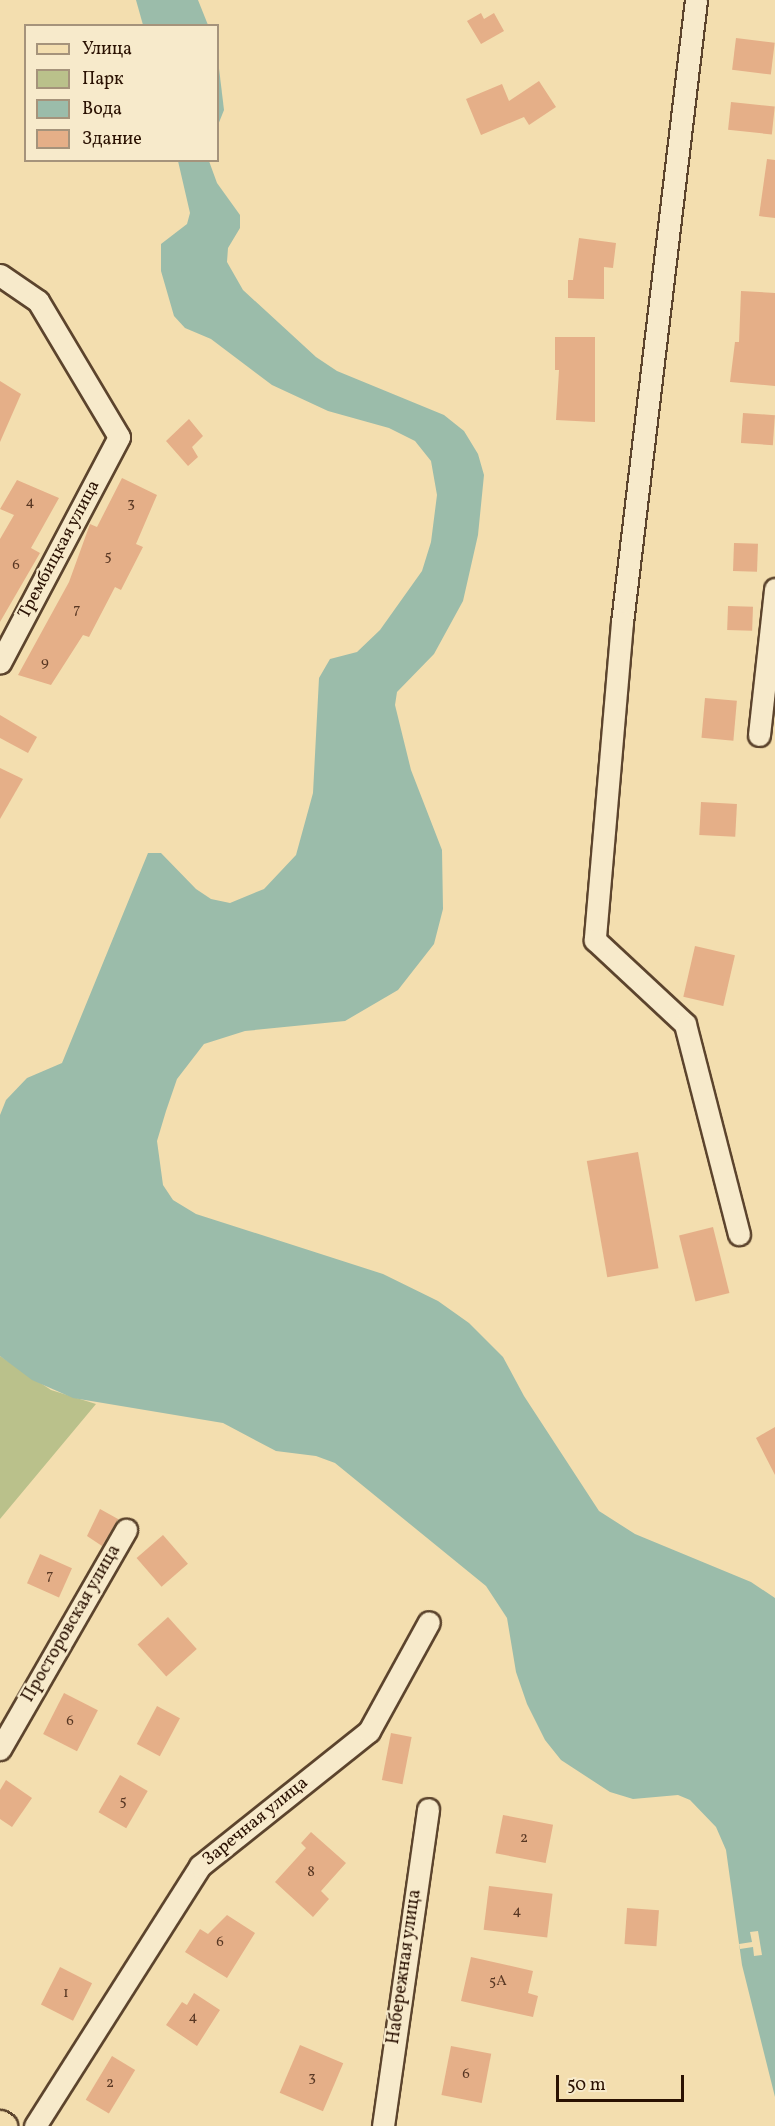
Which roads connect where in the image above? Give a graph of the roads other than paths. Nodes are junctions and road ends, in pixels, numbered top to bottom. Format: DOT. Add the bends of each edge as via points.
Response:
graph roads {
  1 [pos="696,0"];
  2 [pos="2,280"];
  3 [pos="775,589"];
  4 [pos="0,663"];
  5 [pos="759,735"];
  6 [pos="740,1234"];
  7 [pos="126,1530"];
  8 [pos="429,1622"];
  9 [pos="0,1749"];
  10 [pos="428,1809"];
  11 [pos="35,2126"];
  12 [pos="382,2126"];
  1 -- 6 [label="street" via="622,622 596,940 685,1024"];
  2 -- 4 [label="street, Трембицкая улица" via="38,300 119,437"];
  3 -- 5 [label="street"];
  7 -- 9 [label="street, Просторовская улица"];
  8 -- 11 [label="street, Заречная улица" via="369,1731 200,1866"];
  10 -- 12 [label="street, Набережная улица"];
}
